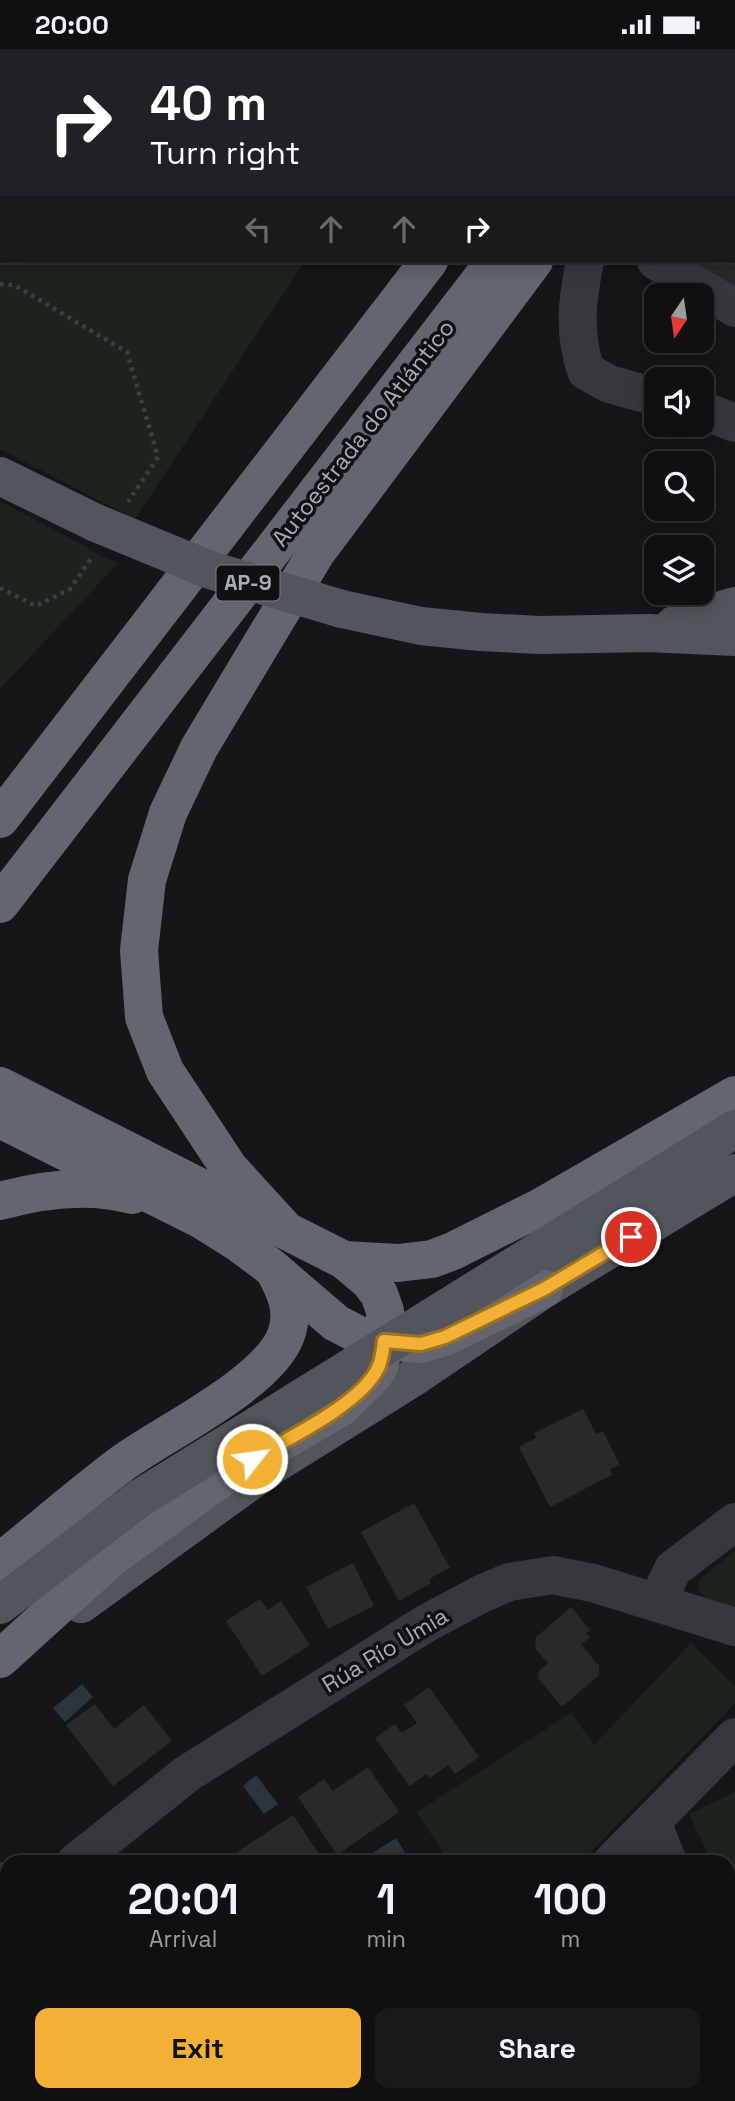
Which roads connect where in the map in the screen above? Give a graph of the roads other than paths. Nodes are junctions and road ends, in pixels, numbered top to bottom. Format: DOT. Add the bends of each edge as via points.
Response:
graph roads {
  1 [pos="427,263"];
  2 [pos="493,263"];
  3 [pos="533,263"];
  4 [pos="585,263"];
  5 [pos="659,263"];
  6 [pos="735,308"];
  7 [pos="644,394"];
  8 [pos="714,415"];
  9 [pos="735,423"];
  10 [pos="0,476"];
  11 [pos="735,606"];
  12 [pos="649,633"];
  13 [pos="735,637"];
  14 [pos="66,733"];
  15 [pos="0,786"];
  16 [pos="0,819"];
  17 [pos="0,904"];
  18 [pos="0,1086"];
  19 [pos="735,1095"];
  20 [pos="0,1119"];
  21 [pos="735,1129"];
  22 [pos="735,1173"];
  23 [pos="0,1201"];
  24 [pos="175,1207"];
  25 [pos="283,1227"];
  26 [pos="344,1260"];
  27 [pos="272,1268"];
  28 [pos="544,1289"];
  29 [pos="384,1341"];
  30 [pos="735,1522"];
  31 [pos="0,1562"];
  32 [pos="657,1602"];
  33 [pos="0,1605"];
  34 [pos="735,1627"];
  35 [pos="0,1660"];
  36 [pos="735,1737"];
  37 [pos="652,1822"];
  38 [pos="85,1855"];
  39 [pos="619,1855"];
  40 [pos="665,1855"];
  1 -- 14 [label="highway, AP-9"];
  2 -- 17 [label="highway, Autoestrada do Atlántico / AP-9"];
  3 -- 25 [label="highway" via="316,553 199,748 168,813 147,880 139,950 148,1028 165,1071 229,1168"];
  4 -- 7 [label="street" via="576,308 578,347 586,371 609,384"];
  5 -- 6 [label="street"];
  8 -- 9 [label="street"];
  10 -- 12 [label="main road, bridge" via="103,530 210,571 342,609 421,626 481,632"];
  11 -- 12 [label="main road"];
  12 -- 13 [label="main road"];
  14 -- 15 [label="highway"];
  14 -- 16 [label="highway, AP-9"];
  18 -- 25 [label="highway"];
  19 -- 26 [label="highway" via="453,1251 398,1263"];
  20 -- 24 [label="highway"];
  21 -- 33 [label="main road, bridge" via="140,1498"];
  22 -- 28 [label="main road"];
  23 -- 24 [label="highway" via="64,1188 117,1191"];
  24 -- 27 [label="highway"];
  25 -- 26 [label="highway"];
  26 -- 29 [label="highway" via="379,1294 385,1311"];
  27 -- 29 [label="highway" via="336,1323"];
  27 -- 31 [label="highway" via="289,1302 287,1333 272,1359 230,1394 121,1464"];
  28 -- 29 [label="highway" via="445,1337 421,1344"];
  28 -- 35 [label="main road" via="270,1467"];
  29 -- 35 [label="highway" via="379,1367 340,1408 230,1472 111,1558"];
  30 -- 32 [label="street" via="673,1569"];
  32 -- 34 [label="street, Rúa Río Umia"];
  32 -- 38 [label="street, Rúa Río Umia" via="553,1575 509,1582 481,1594 425,1624 188,1773"];
  36 -- 37 [label="street"];
  37 -- 39 [label="street"];
  37 -- 40 [label="street"];
}
